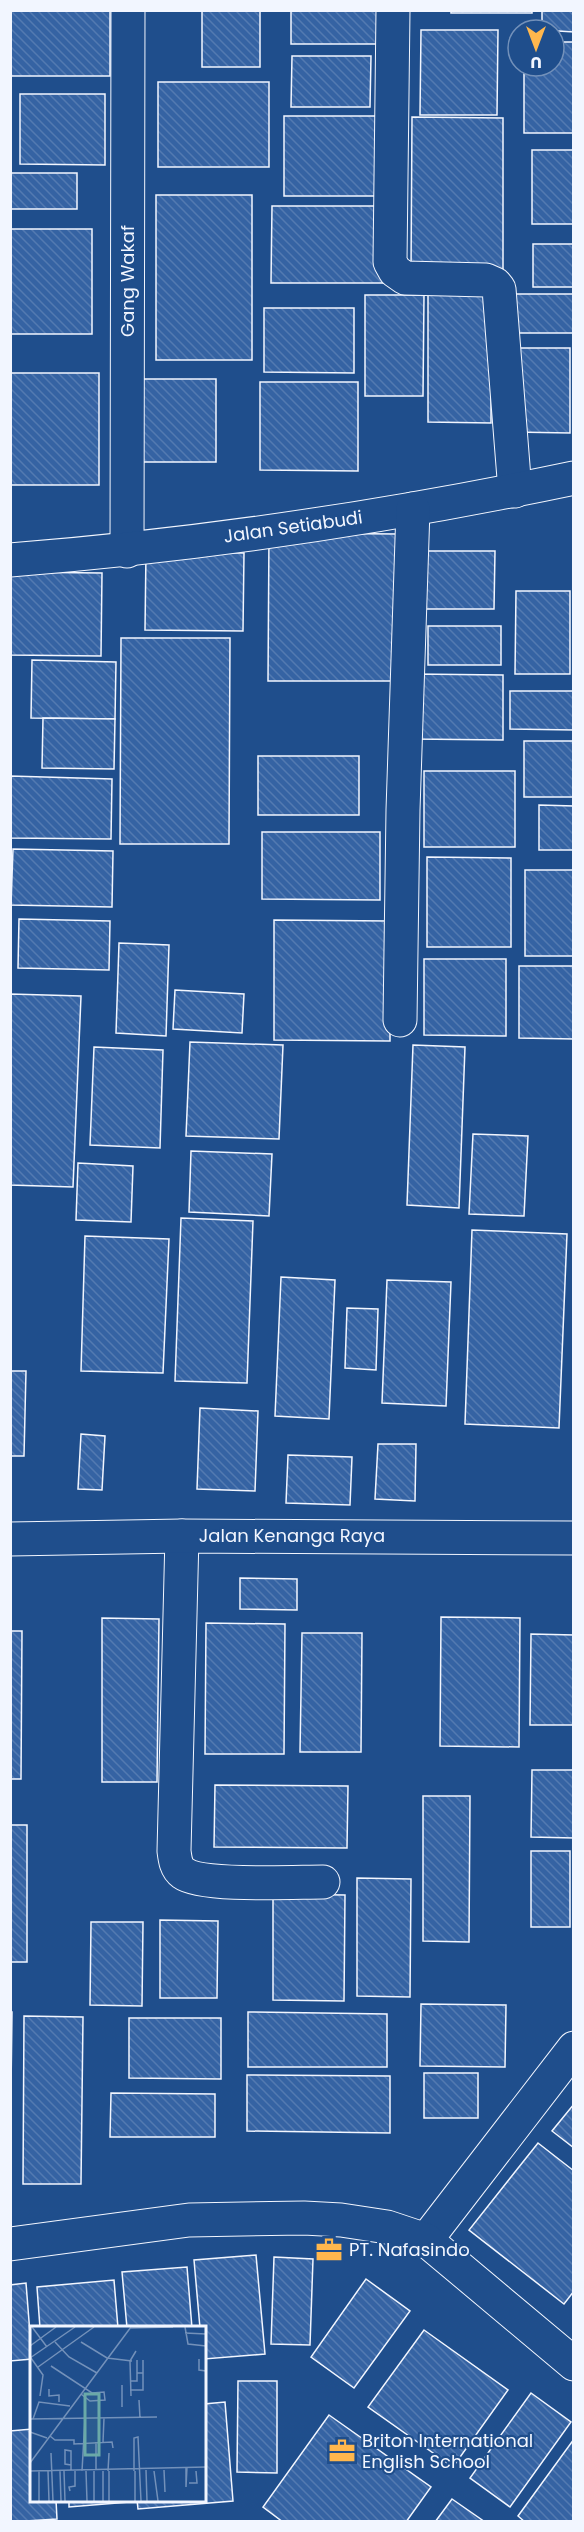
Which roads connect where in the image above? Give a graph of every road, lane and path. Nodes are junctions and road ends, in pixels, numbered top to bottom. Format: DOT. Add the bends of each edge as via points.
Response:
graph roads {
  1 [pos="128,10"];
  2 [pos="393,10"];
  3 [pos="573,478"];
  4 [pos="515,491"];
  5 [pos="413,509"];
  6 [pos="127,551"];
  7 [pos="10,560"];
  8 [pos="400,1020"];
  9 [pos="182,1536"];
  10 [pos="573,1538"];
  11 [pos="10,1539"];
  12 [pos="323,1882"];
  13 [pos="573,2048"];
  14 [pos="426,2240"];
  15 [pos="10,2244"];
  16 [pos="573,2364"];
  1 -- 6 [label="street, Gang Wakaf"];
  2 -- 4 [label="street" via="390,262 405,278 486,280 498,289"];
  3 -- 4 [label="street, Jalan Setiabudi"];
  4 -- 5 [label="street, Jalan Setiabudi"];
  5 -- 6 [label="street, Jalan Setiabudi"];
  5 -- 8 [label="street"];
  6 -- 7 [label="street, Jalan Setiabudi"];
  9 -- 10 [label="street, Jalan Kenanga Raya"];
  9 -- 11 [label="street, Jalan Kenanga Raya"];
  9 -- 12 [label="street" via="176,1863 181,1872 202,1880"];
  13 -- 14 [label="street"];
  14 -- 15 [label="street" via="387,2227 341,2220 255,2218 189,2220"];
  14 -- 16 [label="street"];
}
